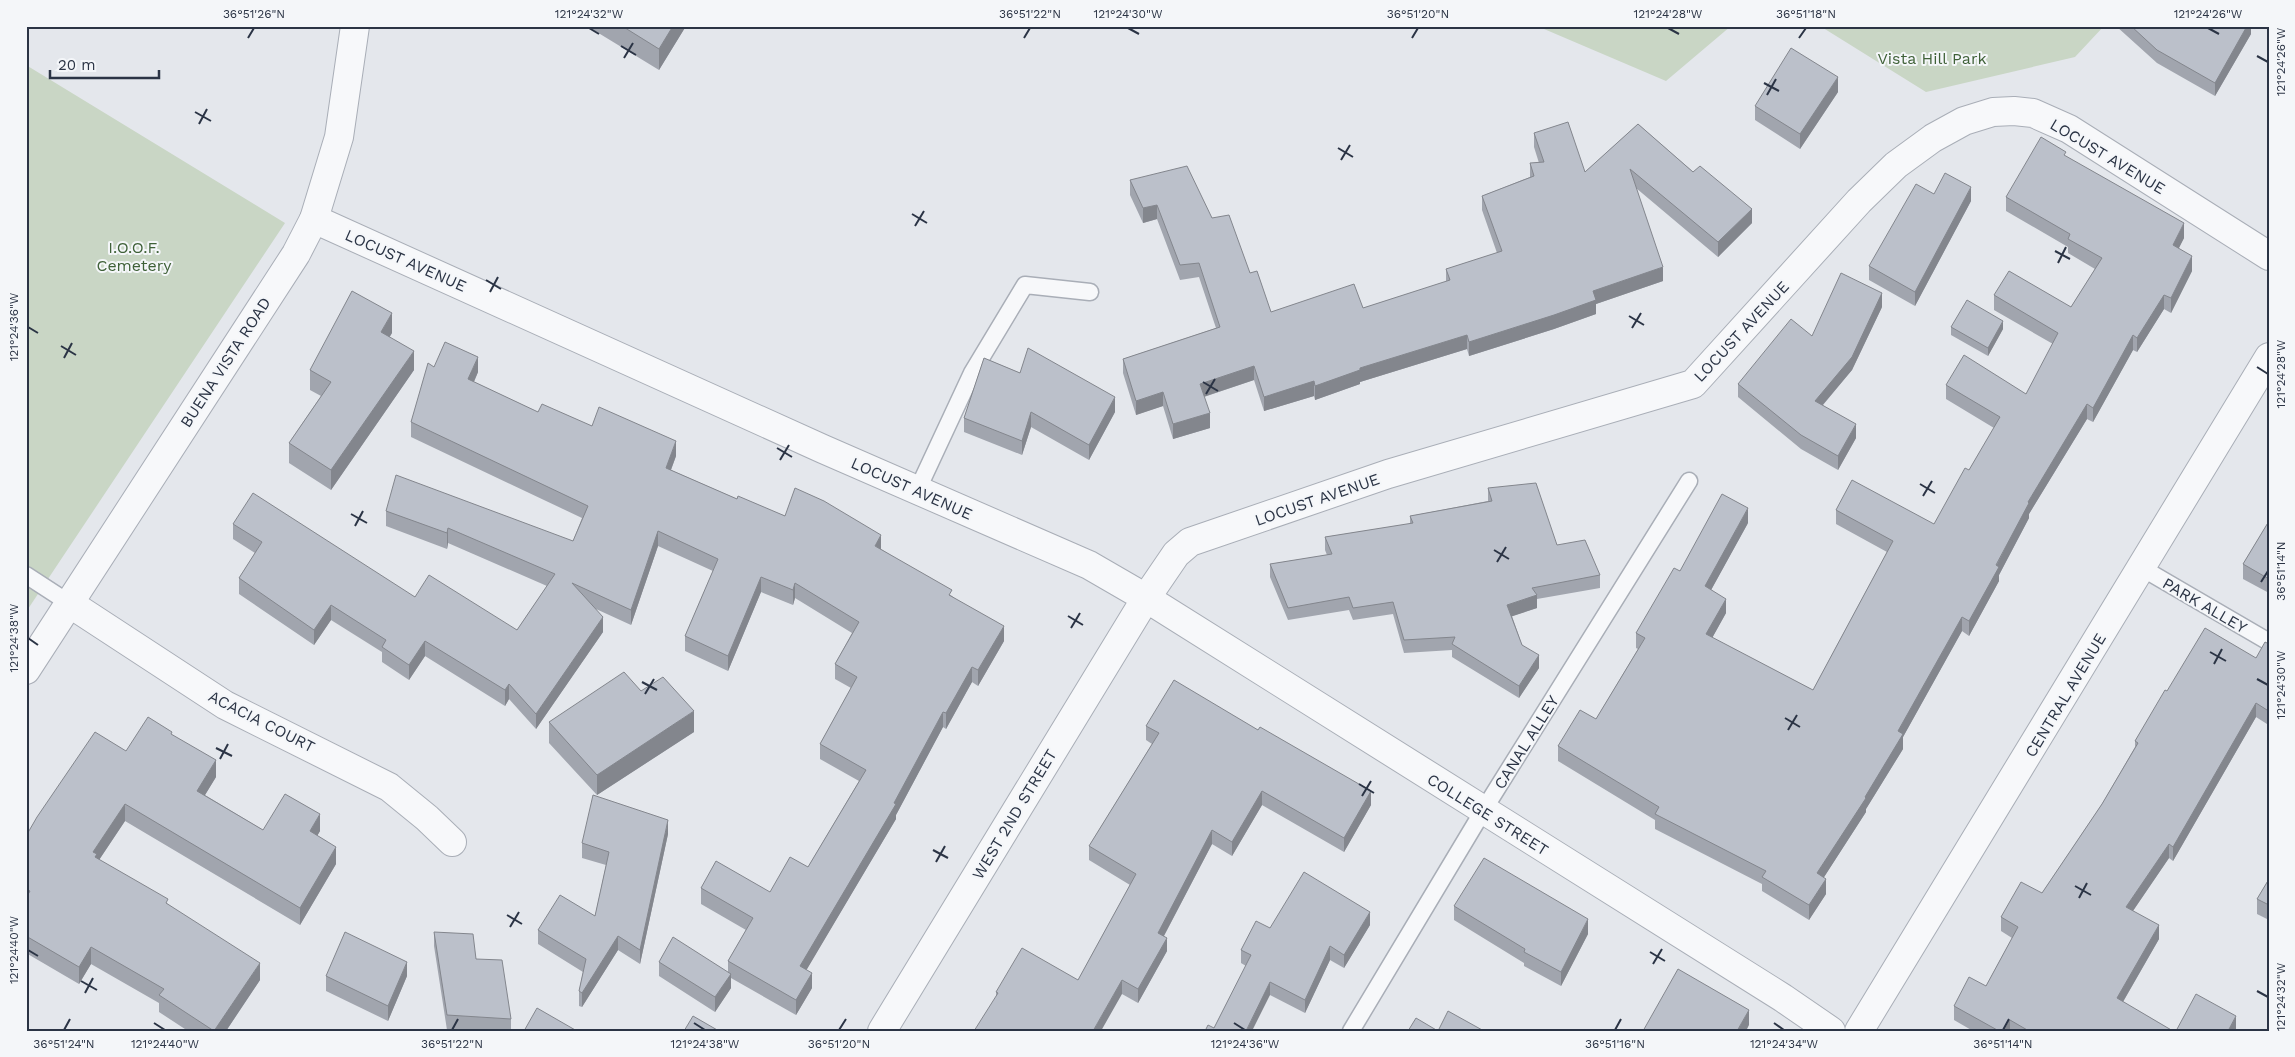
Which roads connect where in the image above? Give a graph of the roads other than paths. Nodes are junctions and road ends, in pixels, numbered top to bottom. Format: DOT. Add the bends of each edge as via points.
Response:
graph roads {
  1 [pos="354,26"];
  2 [pos="314,219"];
  3 [pos="2269,256"];
  4 [pos="1090,292"];
  5 [pos="2269,358"];
  6 [pos="1689,481"];
  7 [pos="917,491"];
  8 [pos="2142,568"];
  9 [pos="26,575"];
  10 [pos="1146,598"];
  11 [pos="69,603"];
  12 [pos="2269,642"];
  13 [pos="26,670"];
  14 [pos="1483,811"];
  15 [pos="452,842"];
  16 [pos="882,1031"];
  17 [pos="1351,1031"];
  18 [pos="1831,1031"];
  19 [pos="1859,1031"];
  1 -- 2 [label="street, BUENA VISTA ROAD" via="338,137"];
  2 -- 7 [label="street, LOCUST AVENUE"];
  2 -- 11 [label="street, BUENA VISTA ROAD" via="296,254"];
  3 -- 10 [label="street, LOCUST AVENUE" via="2069,129 2033,113 2014,110 1993,112 1933,138 1896,165 1859,201 1693,384 1388,474 1190,542 1176,554"];
  4 -- 7 [label="lane" via="1025,285 972,374"];
  5 -- 8 [label="street, CENTRAL AVENUE"];
  6 -- 14 [label="lane, CANAL ALLEY"];
  7 -- 10 [label="street, LOCUST AVENUE" via="1089,565"];
  8 -- 12 [label="lane, PARK ALLEY"];
  8 -- 19 [label="street, CENTRAL AVENUE"];
  9 -- 11 [label="lane"];
  10 -- 14 [label="street, COLLEGE STREET"];
  10 -- 16 [label="street, WEST 2ND STREET"];
  11 -- 13 [label="street, BUENA VISTA ROAD"];
  11 -- 15 [label="street, ACACIA COURT" via="225,705 389,787"];
  14 -- 17 [label="lane, CANAL ALLEY"];
  14 -- 18 [label="street, COLLEGE STREET"];
}
